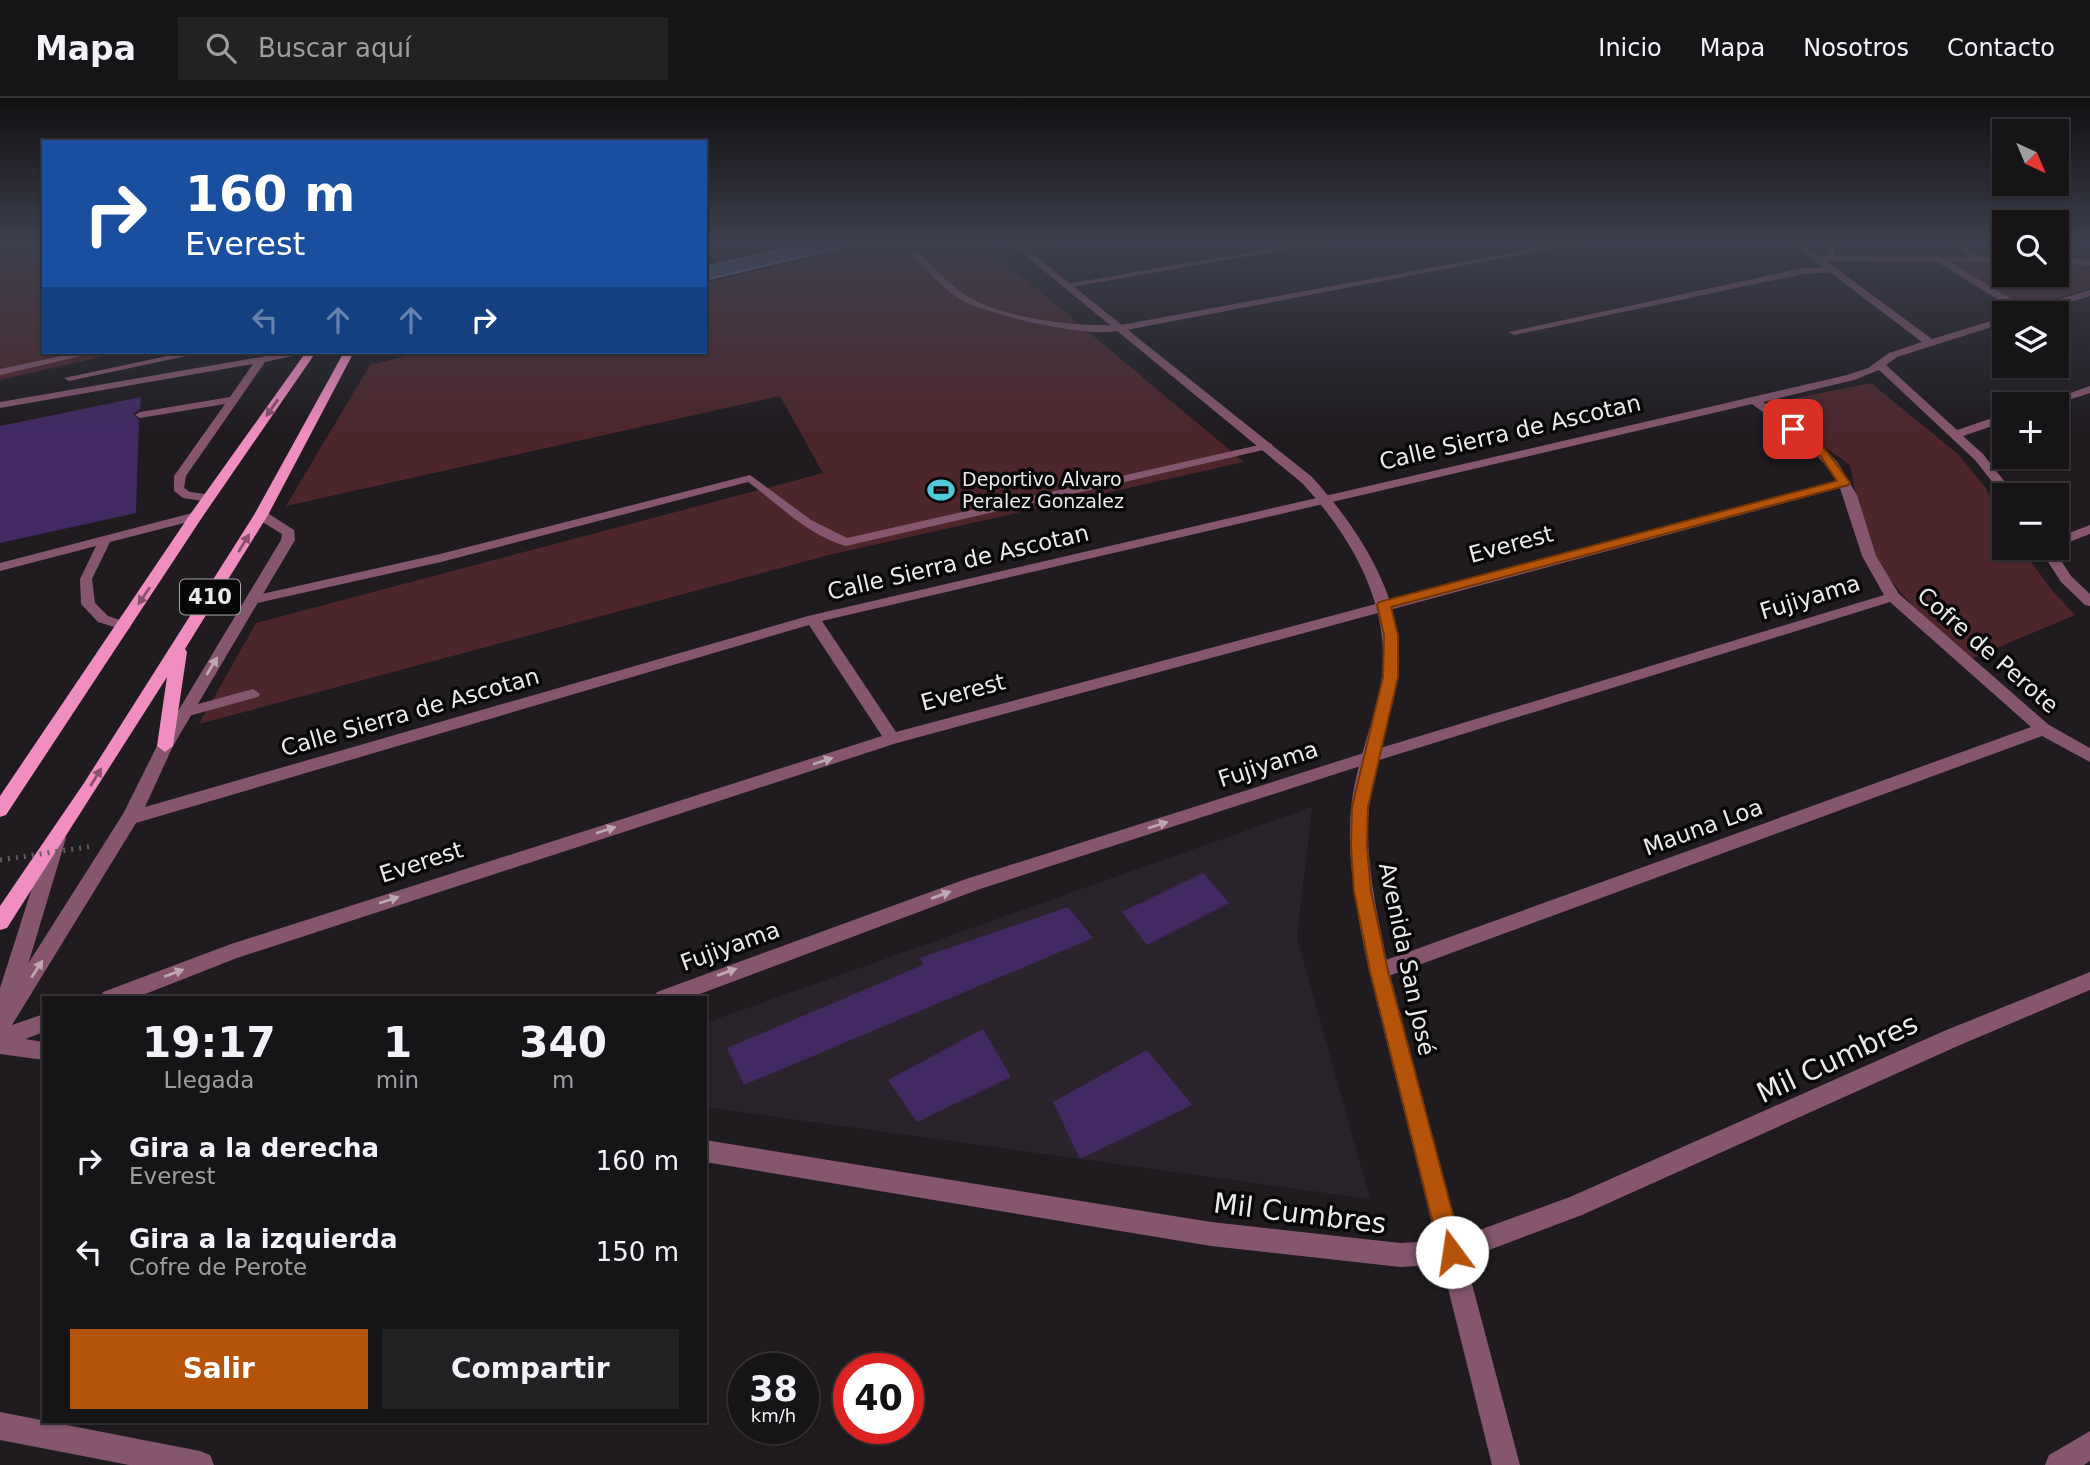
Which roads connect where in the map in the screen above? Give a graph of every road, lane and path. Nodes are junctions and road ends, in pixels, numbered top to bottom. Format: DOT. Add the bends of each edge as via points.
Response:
graph roads {
  1 [pos="992,306"];
  2 [pos="1093,306"];
  3 [pos="1240,306"];
  4 [pos="1638,306"];
  5 [pos="1880,306"];
  6 [pos="1992,324"];
  7 [pos="1121,328"];
  8 [pos="1514,332"];
  9 [pos="1931,344"];
  10 [pos="84,354"];
  11 [pos="190,354"];
  12 [pos="348,354"];
  13 [pos="307,355"];
  14 [pos="262,359"];
  15 [pos="1880,364"];
  16 [pos="256,370"];
  17 [pos="0,372"];
  18 [pos="69,378"];
  19 [pos="2090,389"];
  20 [pos="2069,396"];
  21 [pos="235,399"];
  22 [pos="1752,399"];
  23 [pos="0,405"];
  24 [pos="139,415"];
  25 [pos="0,416"];
  26 [pos="1992,422"];
  27 [pos="1956,434"];
  28 [pos="1268,446"];
  29 [pos="1844,483"];
  30 [pos="2000,483"];
  31 [pos="209,498"];
  32 [pos="1326,499"];
  33 [pos="261,515"];
  34 [pos="196,516"];
  35 [pos="2090,529"];
  36 [pos="2069,538"];
  37 [pos="105,540"];
  38 [pos="2054,560"];
  39 [pos="0,566"];
  40 [pos="1893,597"];
  41 [pos="253,600"];
  42 [pos="2090,602"];
  43 [pos="1384,605"];
  44 [pos="813,619"];
  45 [pos="124,626"];
  46 [pos="180,644"];
  47 [pos="253,694"];
  48 [pos="185,712"];
  49 [pos="2043,729"];
  50 [pos="892,738"];
  51 [pos="165,746"];
  52 [pos="2090,756"];
  53 [pos="1370,757"];
  54 [pos="0,810"];
  55 [pos="130,818"];
  56 [pos="59,834"];
  57 [pos="94,846"];
  58 [pos="0,860"];
  59 [pos="0,922"];
  60 [pos="1379,971"];
  61 [pos="2090,981"];
  62 [pos="115,996"];
  63 [pos="669,996"];
  64 [pos="0,1015"];
  65 [pos="42,1024"];
  66 [pos="0,1026"];
  67 [pos="0,1039"];
  68 [pos="0,1045"];
  69 [pos="42,1051"];
  70 [pos="707,1151"];
  71 [pos="1452,1252"];
  72 [pos="0,1426"];
  73 [pos="2090,1445"];
  74 [pos="200,1465"];
  75 [pos="1506,1465"];
  76 [pos="2059,1465"];
  1 -- 7 [label="lane" via="1078,329"];
  2 -- 7 [label="street, Avenida San José"];
  3 -- 7 [label="street"];
  4 -- 8 [label="lane"];
  5 -- 9 [label="street"];
  6 -- 9 [label="street, Calle Sierra de Ascotan"];
  7 -- 28 [label="street, Avenida San José"];
  9 -- 15 [label="street, Calle Sierra de Ascotan" via="1893,355"];
  10 -- 17 [label="lane"];
  11 -- 18 [label="lane"];
  12 -- 33 [label="main road, 410"];
  13 -- 14 [label="lane"];
  13 -- 16 [label="lane"];
  13 -- 31 [label="main road, 410, one-way"];
  14 -- 16 [label="lane"];
  14 -- 23 [label="lane"];
  15 -- 22 [label="street, Calle Sierra de Ascotan" via="1850,378"];
  15 -- 27 [label="street"];
  16 -- 21 [label="lane"];
  16 -- 25 [label="lane"];
  19 -- 20 [label="street"];
  21 -- 24 [label="lane"];
  21 -- 31 [label="lane" via="180,476 181,492"];
  22 -- 29 [label="street, Cofre de Perote" via="1825,455"];
  22 -- 32 [label="street, Calle Sierra de Ascotan"];
  26 -- 27 [label="street"];
  27 -- 30 [label="street"];
  28 -- 32 [label="street, Avenida San José"];
  28 -- 41 [label="lane" via="846,542 805,523 750,478 441,558"];
  29 -- 40 [label="street, Cofre de Perote" via="1869,556"];
  29 -- 43 [label="street, Everest"];
  31 -- 34 [label="main road, 410"];
  32 -- 43 [label="street, Avenida San José" via="1371,570"];
  32 -- 44 [label="street, Calle Sierra de Ascotan"];
  33 -- 41 [label="street" via="289,533"];
  46 -- 33 [label="main road, 410, one-way"];
  34 -- 37 [label="lane"];
  34 -- 45 [label="main road, 410, one-way"];
  35 -- 36 [label="street"];
  37 -- 39 [label="lane"];
  37 -- 45 [label="lane" via="86,579 88,604 103,619"];
  38 -- 42 [label="street"];
  40 -- 49 [label="street, Cofre de Perote"];
  40 -- 53 [label="street, Fujiyama"];
  48 -- 41 [label="street, one-way"];
  43 -- 50 [label="street, Everest"];
  43 -- 53 [label="street, Avenida San José" via="1391,635 1391,677"];
  44 -- 50 [label="street"];
  44 -- 55 [label="street, Calle Sierra de Ascotan"];
  45 -- 54 [label="main road, 410"];
  46 -- 51 [label="main road"];
  56 -- 46 [label="main road, 410, one-way"];
  47 -- 48 [label="lane"];
  48 -- 51 [label="street"];
  49 -- 52 [label="street, Cofre de Perote"];
  49 -- 60 [label="street, Mauna Loa"];
  62 -- 50 [label="street, Everest, one-way" via="271,939"];
  51 -- 55 [label="street"];
  53 -- 60 [label="street, Avenida San José" via="1360,807 1359,847 1362,891"];
  63 -- 53 [label="street, Fujiyama, one-way" via="973,884"];
  66 -- 55 [label="street, one-way"];
  56 -- 59 [label="main road, 410"];
  56 -- 64 [label="street"];
  57 -- 58 [label="path, bridge"];
  60 -- 71 [label="street, Avenida San José"];
  61 -- 71 [label="street, Mil Cumbres" via="1574,1207"];
  65 -- 67 [label="street"];
  68 -- 69 [label="street"];
  70 -- 71 [label="street, Mil Cumbres" via="1210,1234 1400,1255"];
  71 -- 75 [label="street, Avenida San José"];
  72 -- 74 [label="street"];
  73 -- 76 [label="street"];
}
